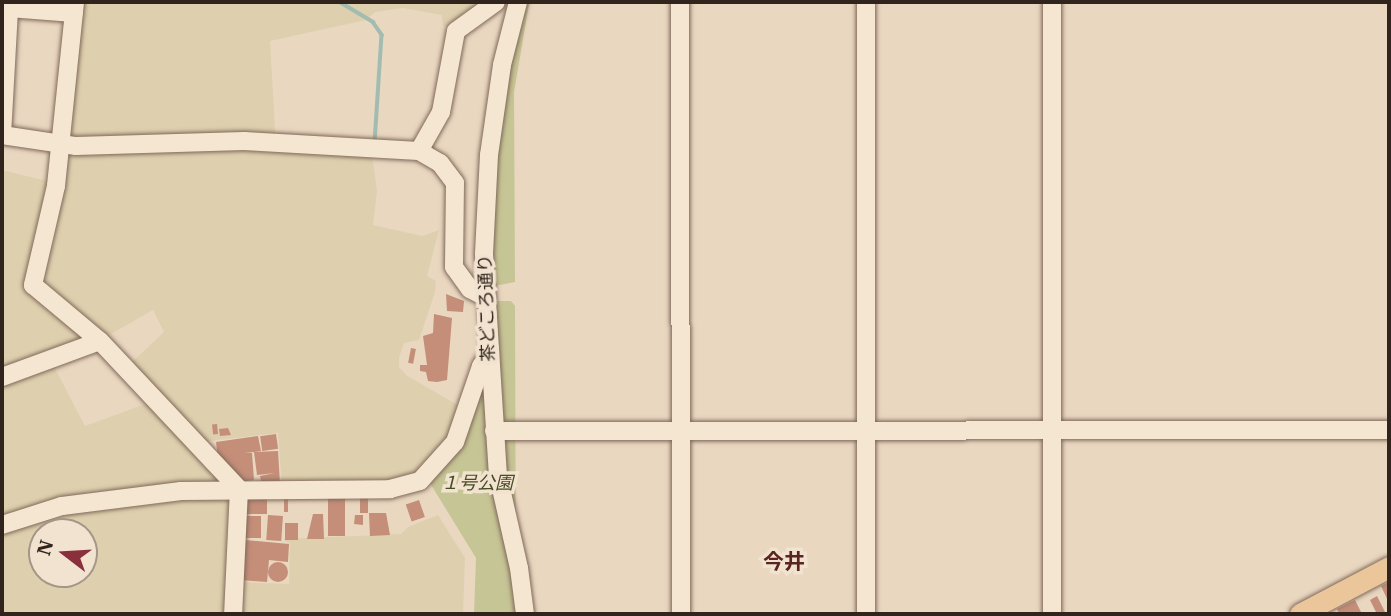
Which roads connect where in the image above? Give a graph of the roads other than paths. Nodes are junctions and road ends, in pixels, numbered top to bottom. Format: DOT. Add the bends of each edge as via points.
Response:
graph roads {
  1 [pos="496,2"];
  2 [pos="518,2"];
  3 [pos="680,2"];
  4 [pos="866,2"];
  5 [pos="1052,2"];
  6 [pos="75,7"];
  7 [pos="2,135"];
  8 [pos="60,145"];
  9 [pos="419,151"];
  10 [pos="487,298"];
  11 [pos="100,341"];
  12 [pos="489,355"];
  13 [pos="2,377"];
  14 [pos="1052,430"];
  15 [pos="1389,430"];
  16 [pos="494,431"];
  17 [pos="866,431"];
  18 [pos="680,432"];
  19 [pos="239,489"];
  20 [pos="2,525"];
  21 [pos="1389,567"];
  22 [pos="233,614"];
  23 [pos="525,614"];
  24 [pos="681,614"];
  25 [pos="866,614"];
  26 [pos="1052,614"];
  27 [pos="1300,614"];
  1 -- 9 [label="street" via="456,31 441,112 435,130"];
  2 -- 10 [label="street, 茶どころ通り" via="502,65 487,169"];
  3 -- 18 [label="street"];
  4 -- 17 [label="street"];
  5 -- 14 [label="street"];
  6 -- 7 [label="street" via="9,8"];
  6 -- 8 [label="street"];
  7 -- 8 [label="street"];
  8 -- 9 [label="street" via="244,141"];
  8 -- 11 [label="street" via="53,202 33,285"];
  9 -- 10 [label="street" via="440,163 455,183 454,267 470,289"];
  10 -- 12 [label="street, 茶どころ通り"];
  11 -- 13 [label="street"];
  11 -- 19 [label="street"];
  12 -- 16 [label="street, 茶どころ通り"];
  12 -- 19 [label="street" via="481,366 461,430 420,481 390,489"];
  14 -- 15 [label="street"];
  14 -- 17 [label="street"];
  14 -- 26 [label="street"];
  16 -- 18 [label="street"];
  16 -- 23 [label="street, 茶どころ通り" via="499,484"];
  17 -- 18 [label="street"];
  17 -- 25 [label="street"];
  18 -- 24 [label="street"];
  19 -- 20 [label="street" via="86,502"];
  19 -- 22 [label="street"];
  21 -- 27 [label="main road"];
}
